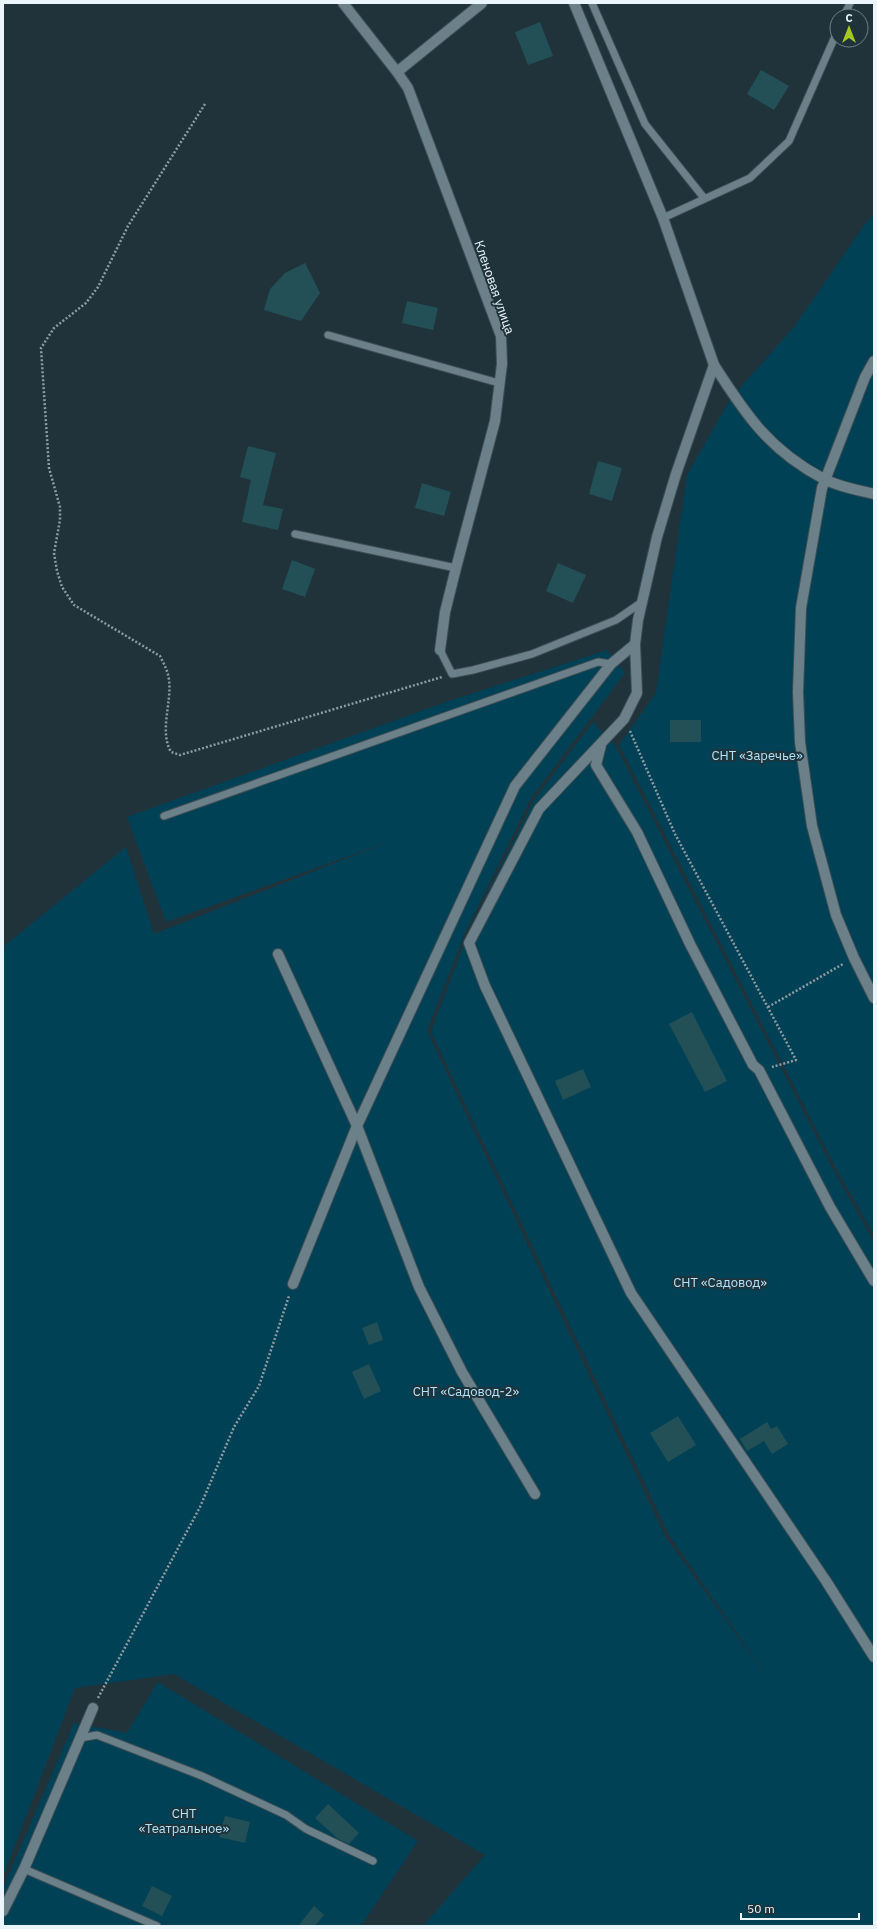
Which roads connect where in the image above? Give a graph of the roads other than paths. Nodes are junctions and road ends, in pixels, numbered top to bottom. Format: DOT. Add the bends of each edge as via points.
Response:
graph roads {
  1 [pos="343,3"];
  2 [pos="482,3"];
  3 [pos="574,3"];
  4 [pos="592,3"];
  5 [pos="830,48"];
  6 [pos="397,72"];
  7 [pos="704,198"];
  8 [pos="662,218"];
  9 [pos="328,335"];
  10 [pos="874,361"];
  11 [pos="714,364"];
  12 [pos="500,383"];
  13 [pos="825,480"];
  14 [pos="874,494"];
  15 [pos="294,534"];
  16 [pos="456,568"];
  17 [pos="642,602"];
  18 [pos="635,644"];
  19 [pos="440,650"];
  20 [pos="611,664"];
  21 [pos="602,741"];
  22 [pos="164,816"];
  23 [pos="278,954"];
  24 [pos="874,998"];
  25 [pos="357,1126"];
  26 [pos="874,1281"];
  27 [pos="294,1284"];
  28 [pos="535,1494"];
  29 [pos="874,1657"];
  30 [pos="93,1708"];
  31 [pos="80,1738"];
  32 [pos="373,1861"];
  33 [pos="24,1869"];
  34 [pos="3,1911"];
  35 [pos="157,1926"];
  1 -- 6 [label="street, Кленовая улица"];
  2 -- 6 [label="street"];
  3 -- 8 [label="street"];
  4 -- 7 [label="lane" via="645,124"];
  5 -- 7 [label="lane" via="789,141 750,178"];
  6 -- 12 [label="street, Кленовая улица" via="408,88 500,336"];
  7 -- 8 [label="lane"];
  8 -- 11 [label="street"];
  9 -- 12 [label="lane"];
  10 -- 13 [label="street" via="865,377"];
  11 -- 13 [label="street" via="743,410 762,433 779,449"];
  11 -- 17 [label="street" via="676,474 657,537"];
  12 -- 16 [label="street, Кленовая улица" via="495,422"];
  13 -- 14 [label="street"];
  13 -- 24 [label="street" via="801,608 798,692 800,742 812,826 836,915"];
  15 -- 16 [label="lane"];
  16 -- 19 [label="street, Кленовая улица" via="445,612"];
  17 -- 18 [label="street"];
  17 -- 19 [label="lane" via="616,620 532,654 473,670 452,674"];
  18 -- 20 [label="street"];
  18 -- 21 [label="street" via="636,693 624,719"];
  20 -- 22 [label="lane" via="598,662"];
  20 -- 25 [label="street" via="515,786"];
  21 -- 26 [label="street" via="596,765 637,832 690,944 753,1065 759,1070 830,1207"];
  21 -- 29 [label="street" via="539,809 469,943 485,986 631,1294 826,1581"];
  23 -- 25 [label="street"];
  25 -- 27 [label="street"];
  25 -- 28 [label="street" via="419,1287 462,1372"];
  30 -- 31 [label="street"];
  31 -- 32 [label="lane" via="97,1735 202,1776 286,1815 306,1830"];
  31 -- 33 [label="street"];
  33 -- 34 [label="street"];
  33 -- 35 [label="lane"];
}
